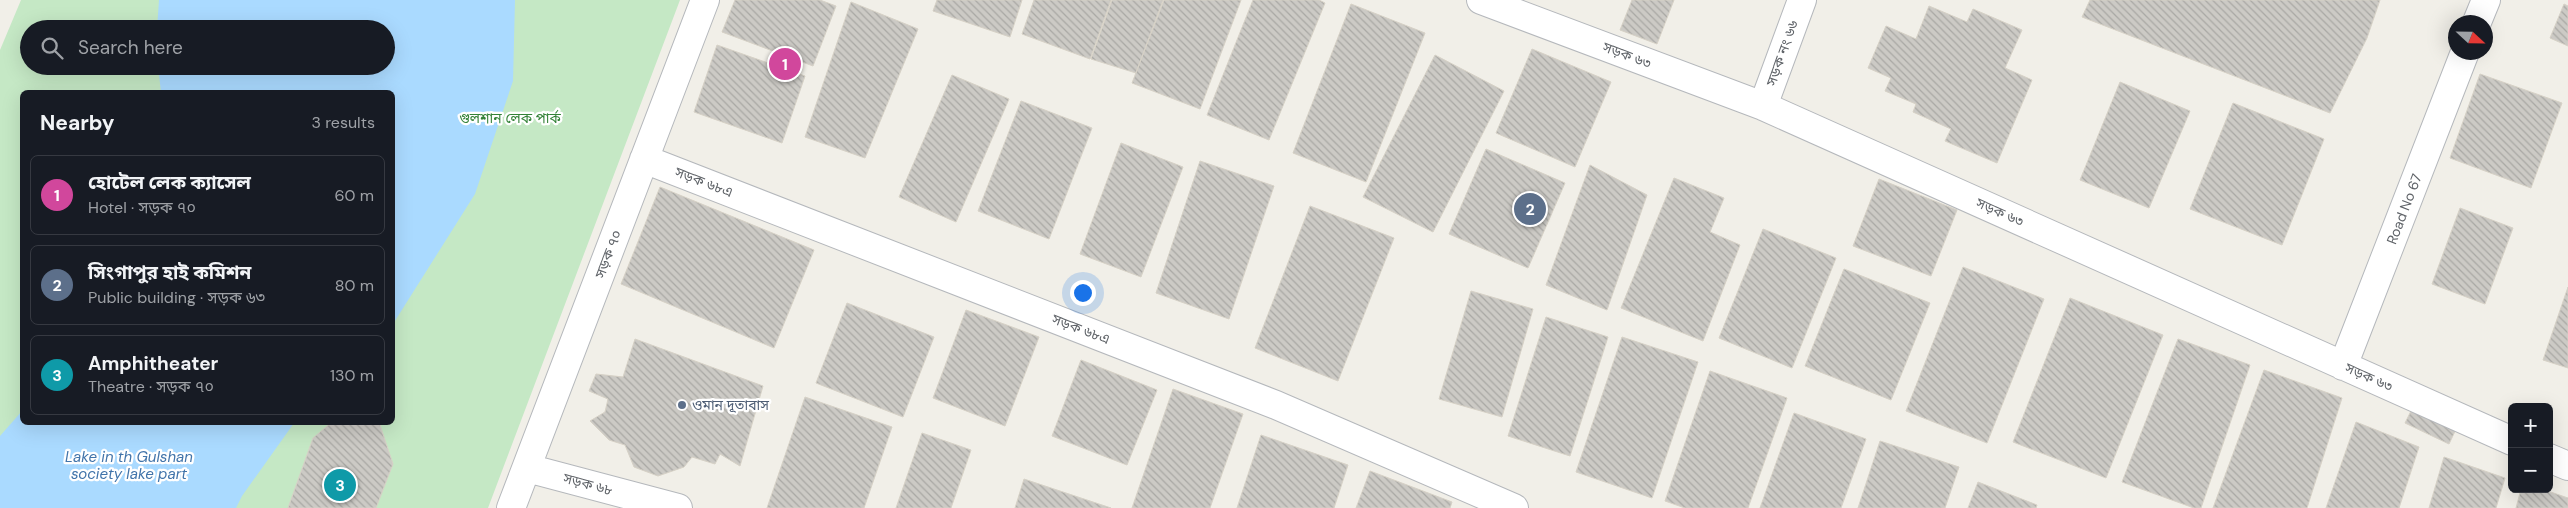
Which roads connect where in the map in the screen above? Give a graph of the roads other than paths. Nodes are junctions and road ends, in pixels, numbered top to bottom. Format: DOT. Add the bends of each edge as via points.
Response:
graph roads {
  1 [pos="705,0"];
  2 [pos="1481,0"];
  3 [pos="1802,0"];
  4 [pos="2486,0"];
  5 [pos="2480,15"];
  6 [pos="2463,60"];
  7 [pos="1763,106"];
  8 [pos="644,159"];
  9 [pos="2343,366"];
  10 [pos="2508,439"];
  11 [pos="2553,460"];
  12 [pos="2568,466"];
  13 [pos="526,468"];
  14 [pos="511,508"];
  15 [pos="678,508"];
  16 [pos="1514,508"];
  1 -- 8 [label="street, সড়ক ৭০"];
  2 -- 7 [label="street, সড়ক ৬৩"];
  3 -- 7 [label="street, সড়ক নং ৬৬"];
  4 -- 5 [label="street"];
  6 -- 9 [label="street, Road No 67"];
  7 -- 9 [label="street, সড়ক ৬৩"];
  8 -- 13 [label="street, সড়ক ৭০"];
  8 -- 16 [label="street, সড়ক ৬৮এ" via="1276,405"];
  9 -- 10 [label="street, সড়ক ৬৩"];
  11 -- 12 [label="street"];
  13 -- 14 [label="street, সড়ক ৭০"];
  13 -- 15 [label="street, সড়ক ৬৮"];
}
